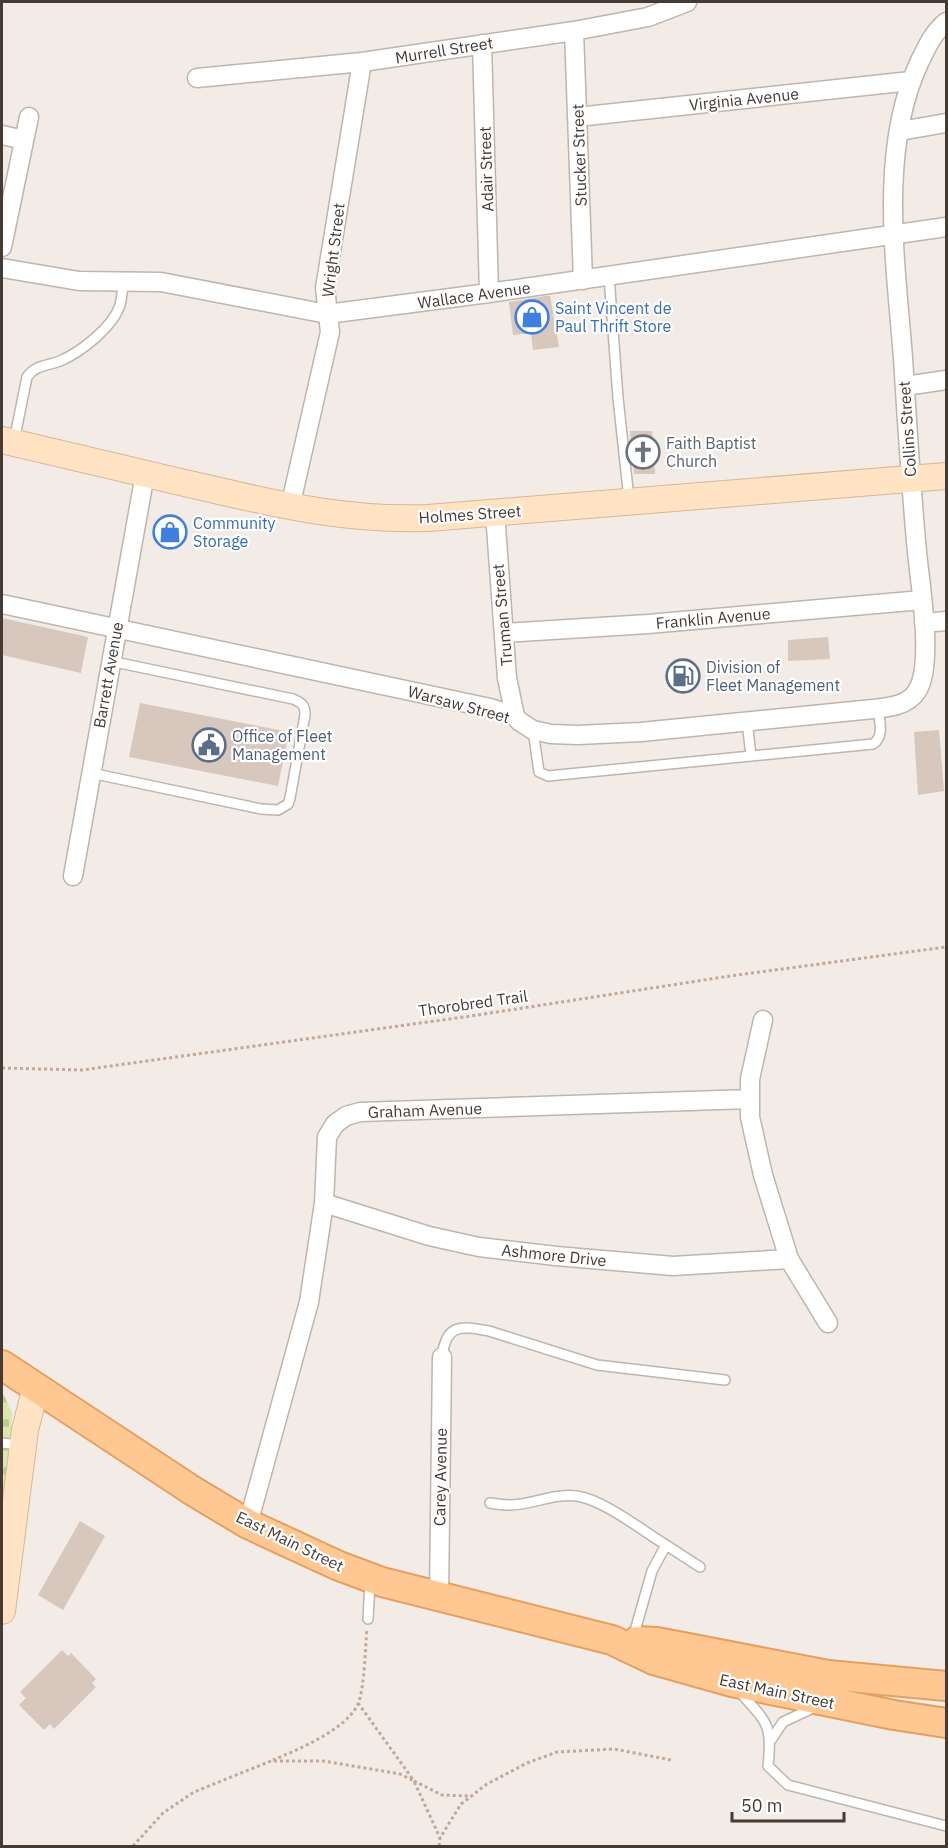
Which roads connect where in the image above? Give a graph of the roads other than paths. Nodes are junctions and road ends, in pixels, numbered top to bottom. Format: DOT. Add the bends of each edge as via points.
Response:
graph roads {
  1 [pos="687,2"];
  2 [pos="946,22"];
  3 [pos="574,31"];
  4 [pos="482,44"];
  5 [pos="362,62"];
  6 [pos="197,78"];
  7 [pos="911,81"];
  8 [pos="29,117"];
  9 [pos="577,117"];
  10 [pos="946,123"];
  11 [pos="900,131"];
  12 [pos="2,135"];
  13 [pos="24,140"];
  14 [pos="946,227"];
  15 [pos="894,234"];
  16 [pos="2,247"];
  17 [pos="2,268"];
  18 [pos="609,276"];
  19 [pos="583,279"];
  20 [pos="123,282"];
  21 [pos="489,293"];
  22 [pos="327,314"];
  23 [pos="946,380"];
  24 [pos="904,386"];
  25 [pos="8,442"];
  26 [pos="146,474"];
  27 [pos="946,476"];
  28 [pos="910,479"];
  29 [pos="630,502"];
  30 [pos="290,507"];
  31 [pos="495,513"];
  32 [pos="922,600"];
  33 [pos="2,604"];
  34 [pos="946,621"];
  35 [pos="924,622"];
  36 [pos="116,630"];
  37 [pos="504,633"];
  38 [pos="110,662"];
  39 [pos="878,708"];
  40 [pos="515,716"];
  41 [pos="747,721"];
  42 [pos="533,730"];
  43 [pos="752,756"];
  44 [pos="91,774"];
  45 [pos="73,876"];
  46 [pos="763,1020"];
  47 [pos="750,1099"];
  48 [pos="324,1203"];
  49 [pos="789,1259"];
  50 [pos="828,1323"];
  51 [pos="442,1357"];
  52 [pos="2,1365"];
  53 [pos="725,1380"];
  54 [pos="36,1387"];
  55 [pos="12,1444"];
  56 [pos="490,1503"];
  57 [pos="248,1524"];
  58 [pos="666,1545"];
  59 [pos="700,1567"];
  60 [pos="370,1577"];
  61 [pos="439,1596"];
  62 [pos="2,1611"];
  63 [pos="368,1619"];
  64 [pos="622,1641"];
  65 [pos="732,1682"];
  66 [pos="946,1686"];
  67 [pos="826,1702"];
  68 [pos="946,1723"];
  69 [pos="771,1740"];
  70 [pos="946,1826"];
  1 -- 3 [label="street, Murrell Street" via="648,17"];
  2 -- 7 [label="street, Collins Street" via="936,31"];
  3 -- 4 [label="street, Murrell Street"];
  3 -- 9 [label="street, Stucker Street"];
  4 -- 5 [label="street, Murrell Street"];
  4 -- 21 [label="street, Adair Street"];
  5 -- 6 [label="street, Murrell Street"];
  5 -- 22 [label="street, Wright Street" via="325,288"];
  7 -- 9 [label="street, Virginia Avenue"];
  7 -- 11 [label="street, Collins Street"];
  8 -- 13 [label="street"];
  9 -- 19 [label="street, Stucker Street"];
  10 -- 11 [label="street"];
  11 -- 15 [label="street, Collins Street"];
  12 -- 13 [label="street"];
  13 -- 16 [label="street"];
  14 -- 15 [label="street, Wallace Avenue"];
  15 -- 18 [label="street, Wallace Avenue"];
  15 -- 24 [label="street, Collins Street"];
  17 -- 20 [label="street, Wallace Avenue" via="79,281"];
  18 -- 19 [label="street, Wallace Avenue"];
  18 -- 29 [label="lane"];
  19 -- 21 [label="street, Wallace Avenue"];
  20 -- 22 [label="street, Wallace Avenue" via="161,282"];
  20 -- 25 [label="lane" via="120,305 106,328 68,357 32,370"];
  21 -- 22 [label="street, Wallace Avenue"];
  22 -- 30 [label="street, Wright Street" via="330,332"];
  23 -- 24 [label="street"];
  24 -- 28 [label="street, Collins Street"];
  25 -- 26 [label="main road, Holmes Street"];
  26 -- 30 [label="main road, Holmes Street"];
  26 -- 36 [label="street, Barrett Avenue"];
  27 -- 28 [label="main road, Holmes Street"];
  28 -- 29 [label="main road, Holmes Street"];
  28 -- 32 [label="street, Collins Street"];
  29 -- 31 [label="main road, Holmes Street"];
  30 -- 31 [label="main road, Holmes Street" via="377,519"];
  31 -- 37 [label="street, Truman Street"];
  32 -- 35 [label="street, Collins Street"];
  32 -- 37 [label="street, Franklin Avenue"];
  33 -- 36 [label="street, Warsaw Street"];
  34 -- 35 [label="street"];
  35 -- 39 [label="street, Warsaw Street" via="925,663 917,692 897,705"];
  36 -- 38 [label="street, Barrett Avenue"];
  36 -- 40 [label="street, Warsaw Street" via="425,693"];
  37 -- 40 [label="street, Truman Street"];
  38 -- 44 [label="street, Barrett Avenue"];
  38 -- 44 [label="lane" via="293,699 304,707 303,725 290,798 278,810"];
  39 -- 41 [label="street, Warsaw Street"];
  39 -- 43 [label="lane" via="881,735 873,744"];
  40 -- 42 [label="street, Warsaw Street"];
  41 -- 42 [label="street, Warsaw Street" via="578,735"];
  41 -- 43 [label="lane"];
  42 -- 43 [label="lane" via="539,772 548,776"];
  44 -- 45 [label="street, Barrett Avenue"];
  46 -- 47 [label="street" via="750,1079"];
  47 -- 48 [label="street, Graham Avenue" via="360,1112 335,1124 327,1137"];
  47 -- 49 [label="street" via="750,1117 763,1175"];
  48 -- 49 [label="street, Ashmore Drive" via="478,1247 673,1266"];
  48 -- 57 [label="street, Graham Avenue" via="309,1302"];
  49 -- 50 [label="street"];
  51 -- 53 [label="lane" via="449,1334 474,1329 597,1365"];
  51 -- 61 [label="street, Carey Avenue"];
  52 -- 54 [label="main road, East Main Street"];
  54 -- 55 [label="main road" via="25,1430"];
  54 -- 57 [label="main road, East Main Street"];
  55 -- 62 [label="main road"];
  56 -- 58 [label="lane" via="509,1505 544,1497 578,1496 598,1503"];
  57 -- 60 [label="main road, East Main Street"];
  58 -- 59 [label="lane"];
  58 -- 64 [label="lane"];
  60 -- 61 [label="main road, East Main Street"];
  60 -- 63 [label="lane"];
  61 -- 64 [label="main road, East Main Street"];
  64 -- 65 [label="main road, East Main Street" via="654,1660"];
  64 -- 66 [label="main road, East Main Street" via="657,1642 828,1675"];
  65 -- 67 [label="main road, East Main Street"];
  65 -- 69 [label="lane" via="764,1718"];
  67 -- 68 [label="main road, East Main Street"];
  67 -- 69 [label="lane" via="783,1722"];
  69 -- 70 [label="lane" via="768,1766 788,1785"];
}
